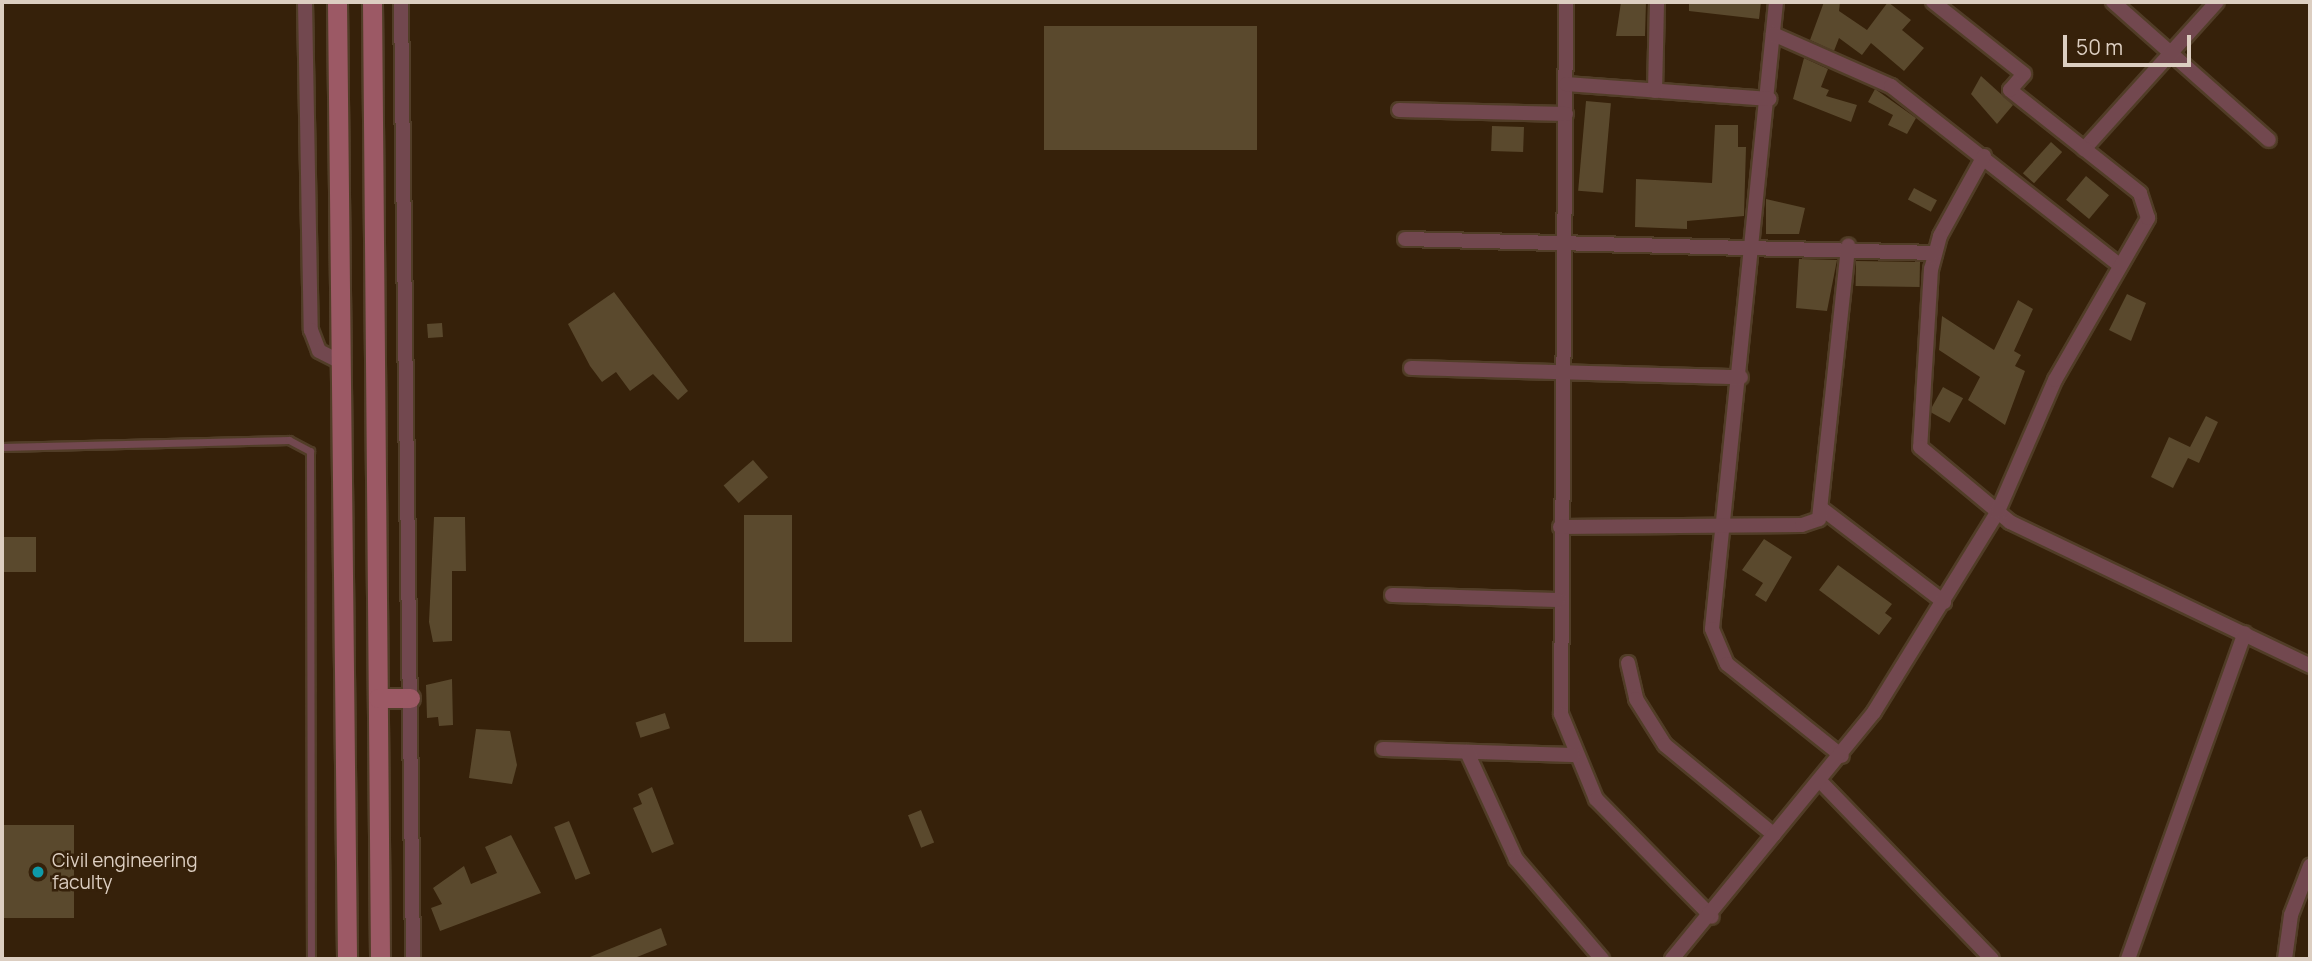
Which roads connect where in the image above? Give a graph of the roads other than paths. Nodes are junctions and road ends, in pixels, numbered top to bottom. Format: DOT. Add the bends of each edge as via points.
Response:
graph roads {
  1 [pos="305,2"];
  2 [pos="337,2"];
  3 [pos="372,2"];
  4 [pos="401,2"];
  5 [pos="1566,2"];
  6 [pos="1657,2"];
  7 [pos="1776,2"];
  8 [pos="1933,2"];
  9 [pos="2113,2"];
  10 [pos="2217,2"];
  11 [pos="1773,34"];
  12 [pos="2171,53"];
  13 [pos="1566,84"];
  14 [pos="1655,91"];
  15 [pos="1769,99"];
  16 [pos="1399,110"];
  17 [pos="1566,114"];
  18 [pos="2269,141"];
  19 [pos="2084,149"];
  20 [pos="1984,156"];
  21 [pos="1405,239"];
  22 [pos="1564,240"];
  23 [pos="1755,244"];
  24 [pos="1848,246"];
  25 [pos="1935,253"];
  26 [pos="2119,265"];
  27 [pos="341,362"];
  28 [pos="1410,368"];
  29 [pos="1563,372"];
  30 [pos="1741,377"];
  31 [pos="2,447"];
  32 [pos="1821,508"];
  33 [pos="1998,511"];
  34 [pos="1724,523"];
  35 [pos="1559,527"];
  36 [pos="1392,595"];
  37 [pos="1558,600"];
  38 [pos="1944,602"];
  39 [pos="2245,633"];
  40 [pos="1628,663"];
  41 [pos="2310,666"];
  42 [pos="378,698"];
  43 [pos="410,698"];
  44 [pos="1382,749"];
  45 [pos="1467,751"];
  46 [pos="1573,755"];
  47 [pos="1842,756"];
  48 [pos="1821,782"];
  49 [pos="1774,835"];
  50 [pos="2310,866"];
  51 [pos="1712,916"];
  52 [pos="311,959"];
  53 [pos="347,959"];
  54 [pos="380,959"];
  55 [pos="413,959"];
  56 [pos="1602,959"];
  57 [pos="1672,959"];
  58 [pos="1992,959"];
  59 [pos="2128,959"];
  60 [pos="2285,959"];
  1 -- 27 [label="street" via="310,330 320,351"];
  2 -- 27 [label="main road"];
  3 -- 42 [label="main road"];
  4 -- 43 [label="street"];
  5 -- 13 [label="street"];
  6 -- 14 [label="street"];
  7 -- 11 [label="street"];
  8 -- 19 [label="street" via="2024,74 2010,90"];
  9 -- 12 [label="street"];
  10 -- 12 [label="street"];
  11 -- 15 [label="street"];
  11 -- 20 [label="street" via="1875,75"];
  12 -- 18 [label="street"];
  12 -- 19 [label="street"];
  13 -- 14 [label="street"];
  13 -- 17 [label="street"];
  14 -- 15 [label="street"];
  15 -- 23 [label="street"];
  16 -- 17 [label="street"];
  17 -- 22 [label="street"];
  19 -- 26 [label="street" via="2140,192 2148,206 2146,223"];
  20 -- 25 [label="street"];
  20 -- 26 [label="street"];
  21 -- 22 [label="street"];
  22 -- 23 [label="street"];
  22 -- 29 [label="street"];
  23 -- 24 [label="street"];
  23 -- 30 [label="street"];
  24 -- 25 [label="street"];
  24 -- 32 [label="street"];
  25 -- 33 [label="street" via="1917,441 1930,459"];
  26 -- 33 [label="street" via="2055,380"];
  27 -- 53 [label="main road"];
  28 -- 29 [label="street"];
  29 -- 30 [label="street"];
  29 -- 35 [label="street"];
  30 -- 34 [label="street"];
  31 -- 52 [label="lane" via="289,440 310,452"];
  32 -- 34 [label="street" via="1819,519 1802,525"];
  32 -- 38 [label="street"];
  33 -- 38 [label="street"];
  33 -- 39 [label="street"];
  34 -- 35 [label="street"];
  34 -- 47 [label="street" via="1713,620 1721,656"];
  35 -- 37 [label="street"];
  36 -- 37 [label="street"];
  37 -- 46 [label="street" via="1557,692"];
  38 -- 47 [label="street"];
  39 -- 41 [label="street"];
  39 -- 59 [label="street"];
  40 -- 49 [label="street" via="1636,699 1665,745"];
  42 -- 43 [label="main road"];
  42 -- 54 [label="main road"];
  43 -- 55 [label="street"];
  44 -- 45 [label="street"];
  45 -- 46 [label="street"];
  45 -- 56 [label="street" via="1516,859"];
  46 -- 51 [label="street" via="1596,799"];
  47 -- 48 [label="street"];
  48 -- 49 [label="street"];
  48 -- 58 [label="street"];
  49 -- 51 [label="street"];
  50 -- 60 [label="street" via="2291,915"];
  51 -- 57 [label="street"];
}
